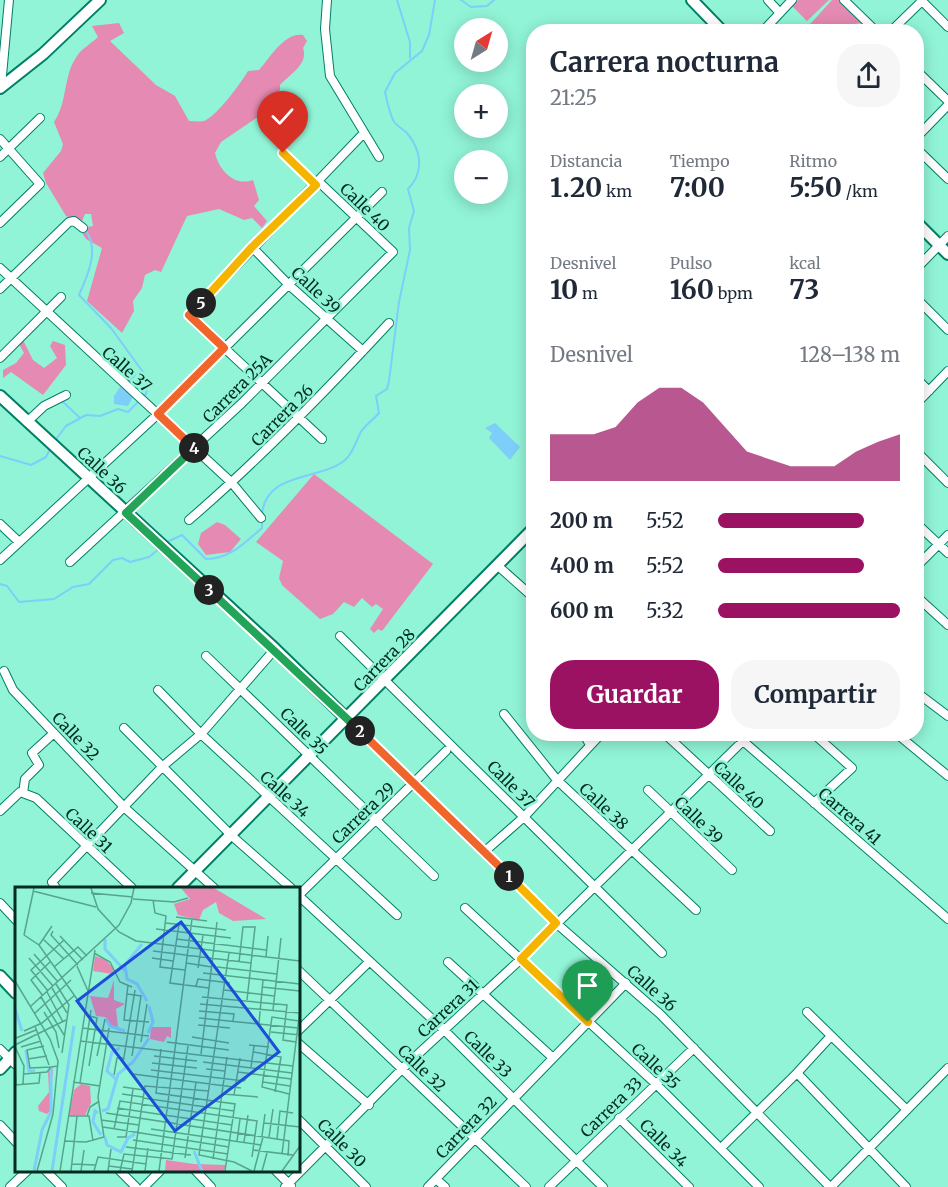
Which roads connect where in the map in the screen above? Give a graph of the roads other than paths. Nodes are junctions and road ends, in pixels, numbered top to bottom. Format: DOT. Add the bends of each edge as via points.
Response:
graph roads {
  1 [pos="9,0"];
  2 [pos="100,0"];
  3 [pos="327,0"];
  4 [pos="692,0"];
  5 [pos="768,0"];
  6 [pos="792,0"];
  7 [pos="844,0"];
  8 [pos="922,0"];
  9 [pos="780,13"];
  10 [pos="715,24"];
  11 [pos="770,24"];
  12 [pos="869,24"];
  13 [pos="898,24"];
  14 [pos="948,27"];
  15 [pos="924,78"];
  16 [pos="0,87"];
  17 [pos="948,101"];
  18 [pos="948,105"];
  19 [pos="40,118"];
  20 [pos="924,130"];
  21 [pos="363,134"];
  22 [pos="0,139"];
  23 [pos="10,148"];
  24 [pos="283,153"];
  25 [pos="924,156"];
  26 [pos="379,157"];
  27 [pos="0,158"];
  28 [pos="948,178"];
  29 [pos="318,183"];
  30 [pos="382,192"];
  31 [pos="355,217"];
  32 [pos="0,224"];
  33 [pos="83,228"];
  34 [pos="924,230"];
  35 [pos="948,236"];
  36 [pos="939,245"];
  37 [pos="252,247"];
  38 [pos="393,252"];
  39 [pos="948,254"];
  40 [pos="924,261"];
  41 [pos="0,268"];
  42 [pos="10,279"];
  43 [pos="289,285"];
  44 [pos="0,289"];
  45 [pos="61,297"];
  46 [pos="924,306"];
  47 [pos="45,313"];
  48 [pos="325,318"];
  49 [pos="389,323"];
  50 [pos="948,330"];
  51 [pos="224,348"];
  52 [pos="363,351"];
  53 [pos="0,358"];
  54 [pos="948,371"];
  55 [pos="262,383"];
  56 [pos="924,386"];
  57 [pos="929,391"];
  58 [pos="0,396"];
  59 [pos="66,396"];
  60 [pos="924,396"];
  61 [pos="156,412"];
  62 [pos="300,417"];
  63 [pos="27,422"];
  64 [pos="322,439"];
  65 [pos="194,448"];
  66 [pos="924,459"];
  67 [pos="87,477"];
  68 [pos="232,483"];
  69 [pos="948,483"];
  70 [pos="126,513"];
  71 [pos="261,518"];
  72 [pos="189,520"];
  73 [pos="0,524"];
  74 [pos="924,531"];
  75 [pos="948,535"];
  76 [pos="526,536"];
  77 [pos="18,542"];
  78 [pos="938,545"];
  79 [pos="948,553"];
  80 [pos="924,559"];
  81 [pos="0,560"];
  82 [pos="70,562"];
  83 [pos="497,565"];
  84 [pos="526,591"];
  85 [pos="924,603"];
  86 [pos="948,625"];
  87 [pos="340,636"];
  88 [pos="275,649"];
  89 [pos="206,656"];
  90 [pos="4,671"];
  91 [pos="385,680"];
  92 [pos="241,687"];
  93 [pos="158,690"];
  94 [pos="924,698"];
  95 [pos="504,714"];
  96 [pos="948,716"];
  97 [pos="347,719"];
  98 [pos="124,728"];
  99 [pos="54,733"];
  100 [pos="201,734"];
  101 [pos="588,741"];
  102 [pos="594,741"];
  103 [pos="672,741"];
  104 [pos="742,741"];
  105 [pos="822,741"];
  106 [pos="906,741"];
  107 [pos="590,745"];
  108 [pos="446,751"];
  109 [pos="310,756"];
  110 [pos="163,766"];
  111 [pos="708,775"];
  112 [pos="948,776"];
  113 [pos="557,780"];
  114 [pos="413,783"];
  115 [pos="648,790"];
  116 [pos="24,793"];
  117 [pos="269,799"];
  118 [pos="814,803"];
  119 [pos="125,808"];
  120 [pos="0,810"];
  121 [pos="671,813"];
  122 [pos="524,816"];
  123 [pos="375,821"];
  124 [pos="770,831"];
  125 [pos="232,836"];
  126 [pos="88,847"];
  127 [pos="632,851"];
  128 [pos="484,852"];
  129 [pos="336,858"];
  130 [pos="732,870"];
  131 [pos="195,871"];
  132 [pos="434,876"];
  133 [pos="54,886"];
  134 [pos="594,886"];
  135 [pos="131,887"];
  136 [pos="179,887"];
  137 [pos="213,887"];
  138 [pos="290,887"];
  139 [pos="300,895"];
  140 [pos="300,897"];
  141 [pos="0,903"];
  142 [pos="465,908"];
  143 [pos="696,910"];
  144 [pos="397,915"];
  145 [pos="15,919"];
  146 [pos="948,919"];
  147 [pos="556,923"];
  148 [pos="662,953"];
  149 [pos="521,959"];
  150 [pos="369,962"];
  151 [pos="448,962"];
  152 [pos="300,972"];
  153 [pos="0,976"];
  154 [pos="626,983"];
  155 [pos="15,992"];
  156 [pos="483,994"];
  157 [pos="328,1001"];
  158 [pos="807,1012"];
  159 [pos="588,1022"];
  160 [pos="300,1030"];
  161 [pos="444,1030"];
  162 [pos="831,1036"];
  163 [pos="300,1045"];
  164 [pos="694,1048"];
  165 [pos="0,1049"];
  166 [pos="552,1057"];
  167 [pos="14,1059"];
  168 [pos="404,1068"];
  169 [pos="948,1068"];
  170 [pos="0,1069"];
  171 [pos="797,1073"];
  172 [pos="655,1083"];
  173 [pos="513,1097"];
  174 [pos="369,1105"];
  175 [pos="906,1110"];
  176 [pos="756,1112"];
  177 [pos="619,1118"];
  178 [pos="300,1121"];
  179 [pos="0,1125"];
  180 [pos="473,1138"];
  181 [pos="15,1141"];
  182 [pos="326,1145"];
  183 [pos="721,1148"];
  184 [pos="869,1150"];
  185 [pos="577,1159"];
  186 [pos="26,1172"];
  187 [pos="47,1172"];
  188 [pos="121,1172"];
  189 [pos="159,1172"];
  190 [pos="197,1172"];
  191 [pos="277,1172"];
  192 [pos="436,1179"];
  193 [pos="289,1186"];
  194 [pos="10,1187"];
  195 [pos="62,1187"];
  196 [pos="136,1187"];
  197 [pos="144,1187"];
  198 [pos="212,1187"];
  199 [pos="366,1187"];
  200 [pos="428,1187"];
  201 [pos="445,1187"];
  202 [pos="526,1187"];
  203 [pos="549,1187"];
  204 [pos="603,1187"];
  205 [pos="689,1187"];
  206 [pos="759,1187"];
  207 [pos="830,1187"];
  208 [pos="906,1187"];
  1 -- 16 [label="street"];
  2 -- 16 [label="street" via="43,54"];
  3 -- 21 [label="street" via="325,28 330,76"];
  4 -- 10 [label="street"];
  5 -- 9 [label="street"];
  6 -- 9 [label="street"];
  7 -- 12 [label="street"];
  8 -- 13 [label="street"];
  8 -- 14 [label="street"];
  9 -- 11 [label="street"];
  15 -- 17 [label="street"];
  18 -- 20 [label="street"];
  19 -- 23 [label="street"];
  21 -- 26 [label="street"];
  21 -- 29 [label="street"];
  22 -- 23 [label="street"];
  23 -- 27 [label="street"];
  23 -- 32 [label="street" via="40,184"];
  24 -- 29 [label="street, Calle 40"];
  25 -- 28 [label="street"];
  29 -- 31 [label="street, Calle 40"];
  29 -- 37 [label="street"];
  30 -- 31 [label="street"];
  31 -- 38 [label="street, Calle 40"];
  31 -- 43 [label="street"];
  33 -- 42 [label="street" via="69,222"];
  34 -- 36 [label="street"];
  35 -- 36 [label="street"];
  36 -- 39 [label="street"];
  36 -- 40 [label="street"];
  37 -- 43 [label="street, Calle 39"];
  37 -- 51 [label="street" via="189,315"];
  38 -- 48 [label="street, Carrera 25A"];
  41 -- 42 [label="street, Calle 37"];
  42 -- 44 [label="street"];
  42 -- 47 [label="street, Calle 37"];
  43 -- 48 [label="street, Calle 39"];
  43 -- 51 [label="street"];
  45 -- 47 [label="street"];
  46 -- 50 [label="street"];
  47 -- 53 [label="street"];
  47 -- 61 [label="street, Calle 37"];
  48 -- 52 [label="street, Calle 39"];
  48 -- 55 [label="street, Carrera 25A"];
  49 -- 52 [label="street, Carrera 26"];
  51 -- 55 [label="street"];
  51 -- 61 [label="street"];
  52 -- 62 [label="street, Carrera 26"];
  54 -- 57 [label="street"];
  55 -- 62 [label="street"];
  55 -- 65 [label="street, Carrera 25A"];
  56 -- 57 [label="street"];
  57 -- 60 [label="street"];
  58 -- 63 [label="street, Calle 36"];
  59 -- 63 [label="street" via="44,406"];
  61 -- 65 [label="street, Calle 37"];
  61 -- 67 [label="street"];
  62 -- 64 [label="street"];
  62 -- 68 [label="street, Carrera 26"];
  63 -- 67 [label="street, Calle 36"];
  65 -- 68 [label="street, Calle 37"];
  65 -- 70 [label="street, Carrera 25A"];
  66 -- 69 [label="street"];
  67 -- 70 [label="street, Calle 36"];
  67 -- 77 [label="street"];
  68 -- 71 [label="street, Calle 37"];
  68 -- 72 [label="street, Carrera 26"];
  70 -- 82 [label="street, Carrera 25A"];
  70 -- 88 [label="street, Calle 36"];
  73 -- 77 [label="street"];
  74 -- 78 [label="street"];
  75 -- 78 [label="street"];
  76 -- 83 [label="street, Carrera 28"];
  77 -- 81 [label="street"];
  78 -- 79 [label="street"];
  78 -- 80 [label="street"];
  83 -- 84 [label="street"];
  83 -- 91 [label="street, Carrera 28"];
  85 -- 86 [label="street"];
  87 -- 91 [label="street, Calle 37"];
  88 -- 92 [label="street"];
  88 -- 97 [label="street, Calle 36"];
  89 -- 92 [label="street, Calle 35"];
  90 -- 99 [label="street, Calle 32" via="13,690"];
  91 -- 97 [label="street, Carrera 28"];
  91 -- 122 [label="street, Calle 37"];
  92 -- 100 [label="street"];
  92 -- 109 [label="street, Calle 35"];
  93 -- 100 [label="street, Calle 34"];
  94 -- 96 [label="street"];
  95 -- 113 [label="street, Calle 38"];
  97 -- 109 [label="street, Carrera 28"];
  97 -- 114 [label="street, Calle 36"];
  98 -- 110 [label="street"];
  99 -- 116 [label="street" via="32,753 39,765 24,778"];
  99 -- 119 [label="street, Calle 32"];
  100 -- 110 [label="street"];
  100 -- 117 [label="street, Calle 34"];
  101 -- 107 [label="street"];
  102 -- 107 [label="street"];
  103 -- 111 [label="street, Calle 40"];
  104 -- 111 [label="street, Carrera 31"];
  104 -- 118 [label="street, Carrera 41"];
  105 -- 118 [label="street" via="852,768"];
  106 -- 112 [label="street"];
  107 -- 113 [label="street"];
  108 -- 114 [label="street, Carrera 29"];
  109 -- 117 [label="street, Carrera 28"];
  109 -- 123 [label="street, Calle 35"];
  110 -- 119 [label="street"];
  110 -- 125 [label="street"];
  111 -- 121 [label="street, Carrera 31"];
  111 -- 124 [label="street, Calle 40"];
  113 -- 122 [label="street"];
  113 -- 127 [label="street, Calle 38"];
  114 -- 123 [label="street, Carrera 29"];
  114 -- 128 [label="street, Calle 36"];
  115 -- 121 [label="street, Calle 39"];
  116 -- 120 [label="street" via="14,796"];
  116 -- 126 [label="street, Calle 31" via="36,798"];
  117 -- 125 [label="street, Carrera 28"];
  117 -- 129 [label="street, Calle 34"];
  118 -- 146 [label="street, Carrera 41"];
  119 -- 126 [label="street"];
  119 -- 131 [label="street, Calle 32"];
  121 -- 127 [label="street, Carrera 31"];
  121 -- 130 [label="street, Calle 39"];
  122 -- 128 [label="street"];
  122 -- 134 [label="street, Calle 37"];
  123 -- 129 [label="street, Carrera 29"];
  123 -- 132 [label="street, Calle 35"];
  125 -- 131 [label="street, Carrera 28"];
  125 -- 138 [label="street"];
  126 -- 133 [label="street"];
  126 -- 135 [label="street, Calle 31"];
  127 -- 134 [label="street, Carrera 31"];
  127 -- 143 [label="street, Calle 38"];
  128 -- 147 [label="street, Calle 36"];
  129 -- 139 [label="street, Carrera 29"];
  129 -- 144 [label="street, Calle 34"];
  131 -- 136 [label="street, Carrera 28"];
  131 -- 137 [label="street, Calle 32"];
  134 -- 147 [label="street, Carrera 31"];
  134 -- 148 [label="street, Calle 37"];
  140 -- 150 [label="street, Calle 33"];
  141 -- 145 [label="street"];
  142 -- 149 [label="street, Calle 35"];
  147 -- 149 [label="street, Carrera 31"];
  147 -- 154 [label="street, Calle 36"];
  149 -- 156 [label="street, Carrera 31"];
  149 -- 159 [label="street, Calle 35"];
  150 -- 157 [label="street"];
  150 -- 161 [label="street, Calle 33"];
  151 -- 156 [label="street"];
  152 -- 157 [label="street, Calle 32"];
  153 -- 155 [label="street"];
  154 -- 159 [label="street, Carrera 32"];
  154 -- 164 [label="street, Calle 36"];
  156 -- 161 [label="street, Carrera 31"];
  156 -- 166 [label="street"];
  157 -- 160 [label="street"];
  157 -- 168 [label="street, Calle 32"];
  158 -- 162 [label="street"];
  159 -- 166 [label="street, Carrera 32"];
  159 -- 172 [label="street, Calle 35"];
  161 -- 168 [label="street, Carrera 31"];
  161 -- 173 [label="street, Calle 33"];
  162 -- 171 [label="street"];
  162 -- 175 [label="street"];
  163 -- 174 [label="street"];
  164 -- 172 [label="street, Carrera 33"];
  164 -- 176 [label="street, Calle 36"];
  165 -- 167 [label="street"];
  166 -- 173 [label="street, Carrera 32"];
  167 -- 170 [label="street"];
  168 -- 174 [label="street, Carrera 31"];
  168 -- 180 [label="street, Calle 32"];
  169 -- 175 [label="street"];
  171 -- 176 [label="street"];
  171 -- 184 [label="street"];
  172 -- 177 [label="street, Carrera 33"];
  172 -- 183 [label="street, Calle 35"];
  173 -- 180 [label="street, Carrera 32"];
  173 -- 185 [label="street, Calle 33"];
  174 -- 182 [label="street, Carrera 31"];
  175 -- 184 [label="street"];
  176 -- 183 [label="street"];
  176 -- 207 [label="street, Calle 36"];
  177 -- 185 [label="street, Carrera 33"];
  177 -- 205 [label="street, Calle 34"];
  178 -- 182 [label="street, Calle 30"];
  179 -- 181 [label="street"];
  180 -- 192 [label="street, Carrera 32"];
  180 -- 202 [label="street, Calle 32"];
  182 -- 193 [label="street, Carrera 31"];
  182 -- 199 [label="street, Calle 30"];
  183 -- 206 [label="street, Calle 35"];
  184 -- 207 [label="street"];
  184 -- 208 [label="street"];
  185 -- 203 [label="street, Carrera 33"];
  185 -- 204 [label="street, Calle 33"];
  186 -- 194 [label="street"];
  187 -- 195 [label="street"];
  188 -- 196 [label="street"];
  189 -- 197 [label="street"];
  190 -- 198 [label="street"];
  191 -- 193 [label="street"];
  192 -- 200 [label="street, Carrera 32"];
  192 -- 201 [label="street"];
}
